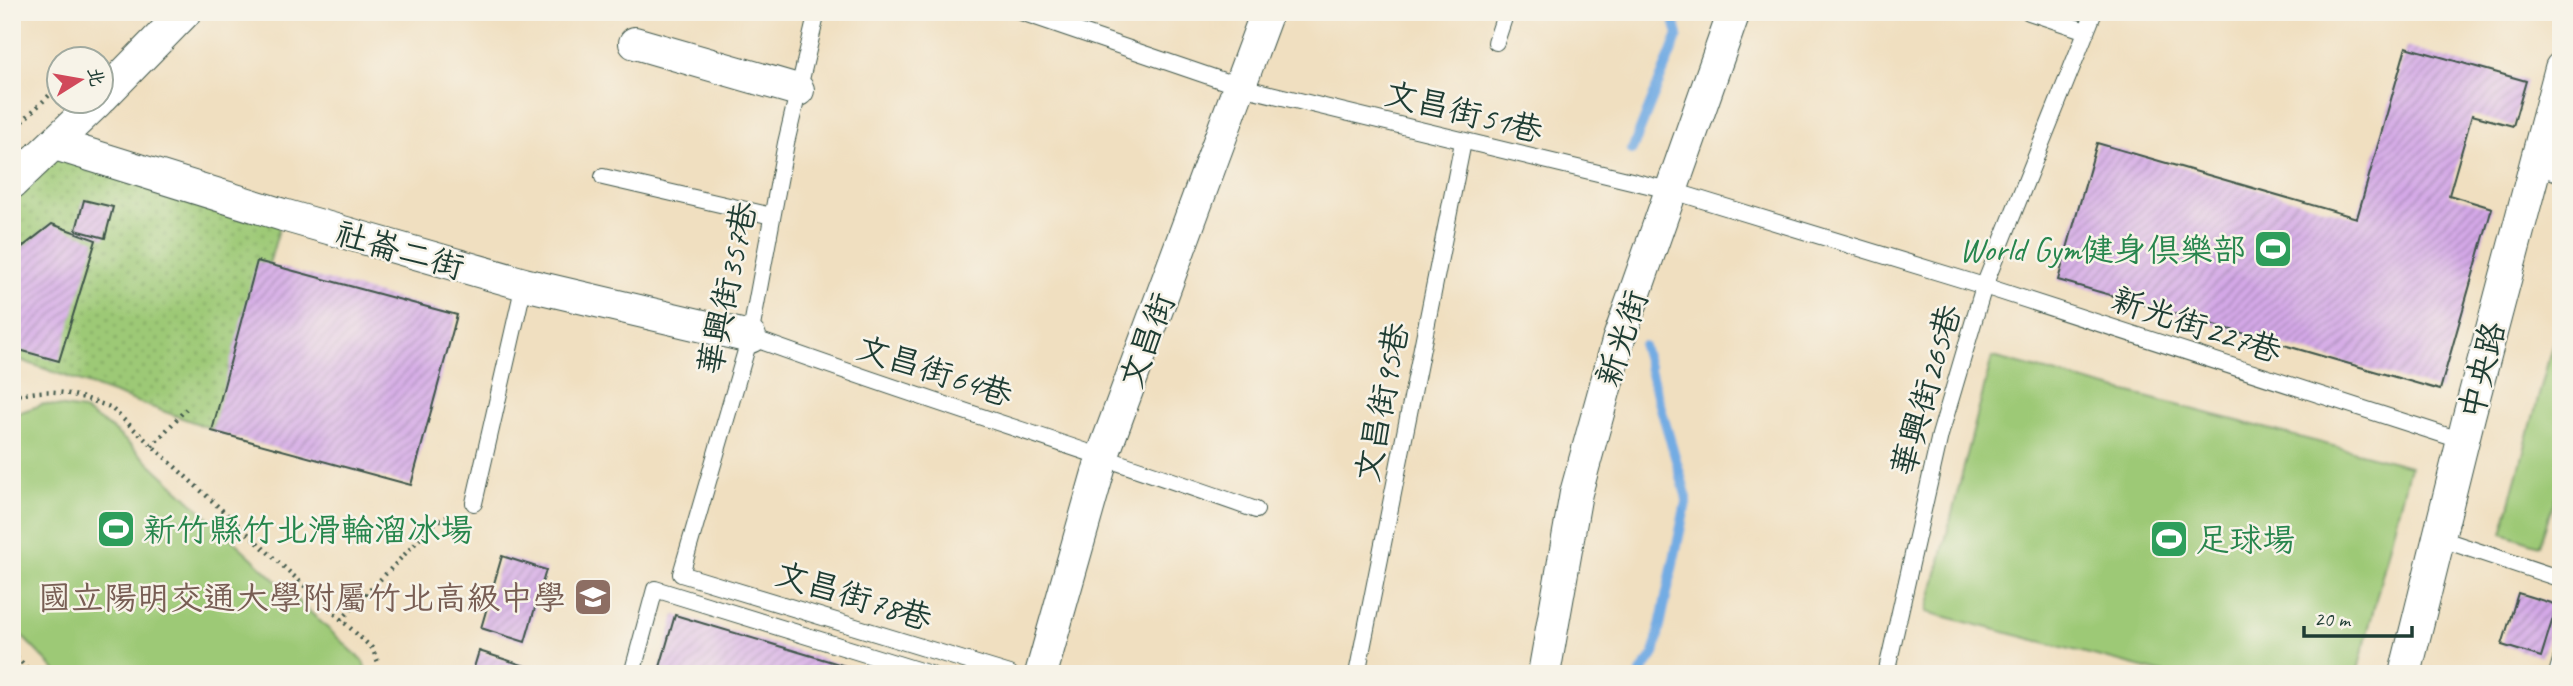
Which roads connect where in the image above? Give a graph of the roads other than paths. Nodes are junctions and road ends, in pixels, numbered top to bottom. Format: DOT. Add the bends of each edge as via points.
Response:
graph roads {
  1 [pos="186,12"];
  2 [pos="817,12"];
  3 [pos="1021,12"];
  4 [pos="1267,12"];
  5 [pos="1506,12"];
  6 [pos="1734,12"];
  7 [pos="2029,12"];
  8 [pos="2094,12"];
  9 [pos="2086,31"];
  10 [pos="1496,42"];
  11 [pos="635,43"];
  12 [pos="2561,68"];
  13 [pos="116,83"];
  14 [pos="1241,87"];
  15 [pos="798,90"];
  16 [pos="83,116"];
  17 [pos="1463,142"];
  18 [pos="55,144"];
  19 [pos="2547,170"];
  20 [pos="603,177"];
  21 [pos="12,183"];
  22 [pos="1673,191"];
  23 [pos="772,216"];
  24 [pos="524,284"];
  25 [pos="1984,286"];
  26 [pos="750,337"];
  27 [pos="2463,441"];
  28 [pos="1103,456"];
  29 [pos="474,503"];
  30 [pos="1256,510"];
  31 [pos="2438,538"];
  32 [pos="681,574"];
  33 [pos="2561,579"];
  34 [pos="2561,660"];
  35 [pos="632,674"];
  36 [pos="930,674"];
  37 [pos="1010,674"];
  38 [pos="1041,674"];
  39 [pos="1357,674"];
  40 [pos="1544,674"];
  41 [pos="1886,674"];
  42 [pos="2405,674"];
  43 [pos="2557,674"];
  1 -- 13 [label="street"];
  2 -- 15 [label="lane, 華興街357巷"];
  3 -- 14 [label="lane, 文昌街51巷"];
  4 -- 14 [label="street, 文昌街"];
  5 -- 10 [label="lane"];
  6 -- 22 [label="street, 新光街"];
  7 -- 9 [label="lane"];
  8 -- 9 [label="lane, 華興街265巷"];
  9 -- 25 [label="lane, 華興街265巷"];
  11 -- 15 [label="street"];
  12 -- 19 [label="street, 中央路"];
  14 -- 17 [label="lane, 文昌街51巷"];
  14 -- 28 [label="street, 文昌街"];
  15 -- 23 [label="lane, 華興街357巷"];
  16 -- 18 [label="street"];
  17 -- 22 [label="lane, 文昌街51巷"];
  17 -- 39 [label="lane, 文昌街95巷"];
  18 -- 21 [label="street"];
  18 -- 24 [label="street, 社崙二街"];
  19 -- 27 [label="street, 中央路"];
  20 -- 23 [label="lane"];
  22 -- 25 [label="lane, 新光街227巷"];
  22 -- 40 [label="street, 新光街" via="1618,341 1576,493"];
  23 -- 26 [label="lane, 華興街357巷"];
  24 -- 26 [label="street, 社崙二街"];
  24 -- 29 [label="lane"];
  25 -- 27 [label="lane, 新光街227巷"];
  25 -- 41 [label="lane, 華興街265巷" via="1940,435"];
  26 -- 28 [label="lane, 文昌街64巷" via="899,391"];
  26 -- 32 [label="lane, 華興街357巷"];
  27 -- 31 [label="street, 中央路"];
  28 -- 30 [label="lane, 文昌街64巷"];
  28 -- 38 [label="street, 文昌街"];
  31 -- 33 [label="lane"];
  31 -- 42 [label="street, 中央路"];
  32 -- 37 [label="lane, 文昌街78巷"];
  34 -- 43 [label="lane"];
  35 -- 36 [label="lane" via="655,589"];
}
